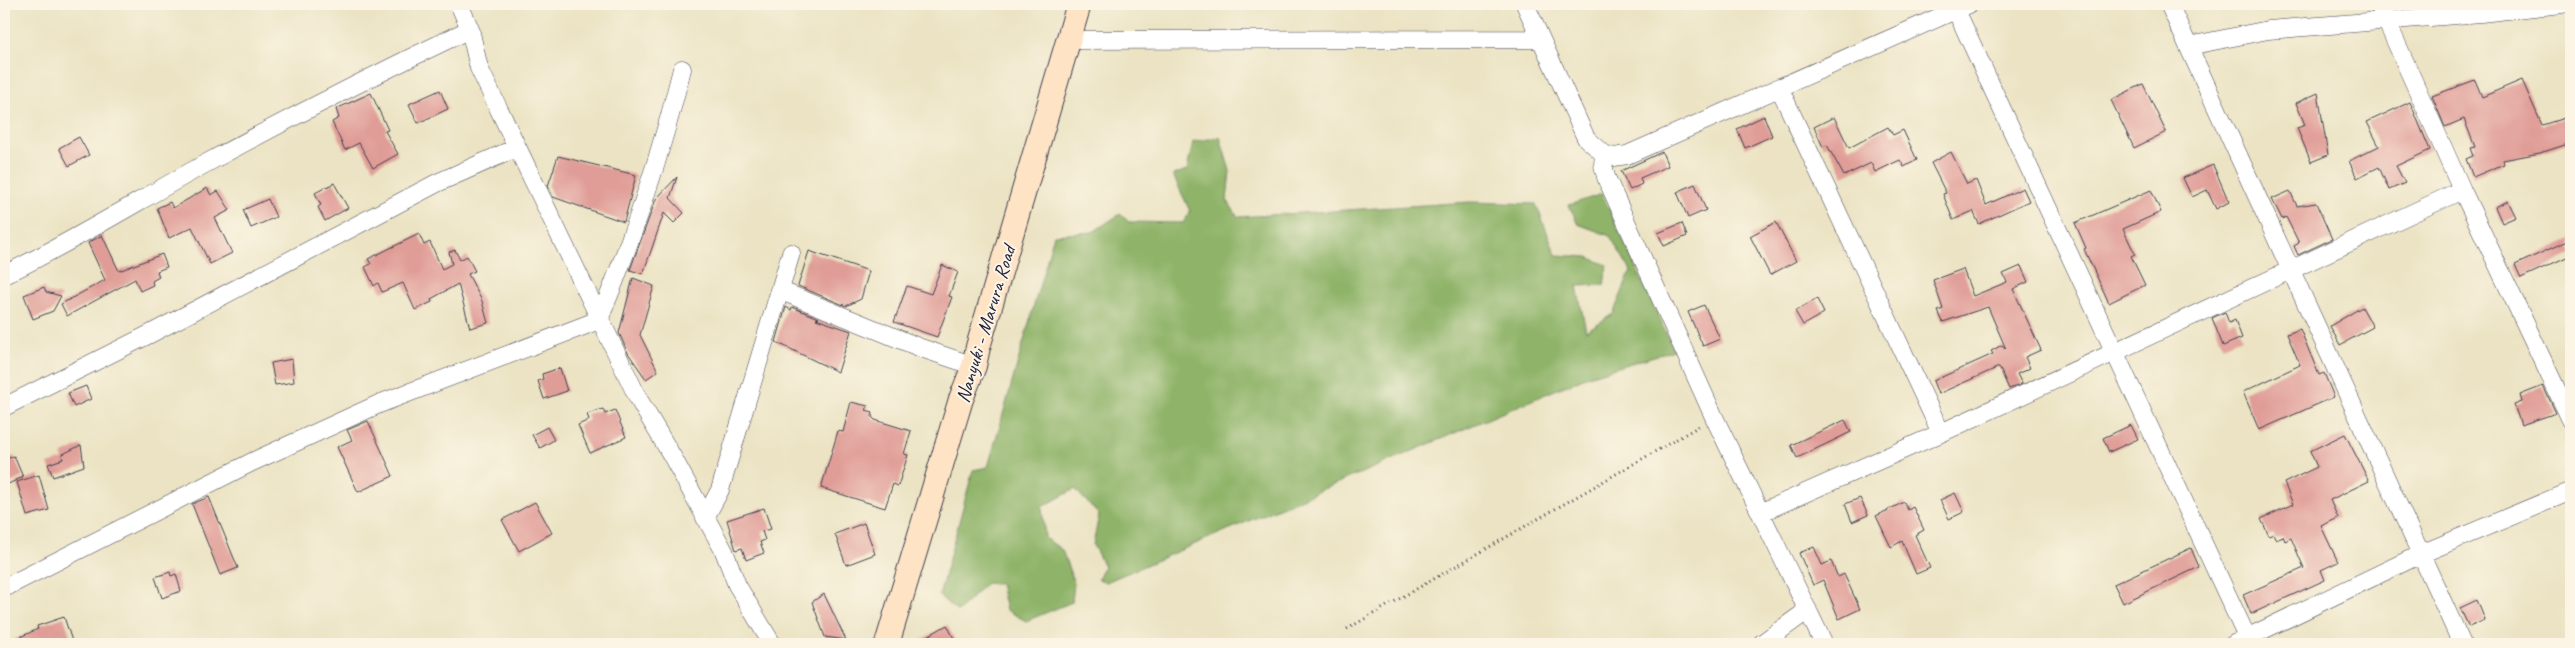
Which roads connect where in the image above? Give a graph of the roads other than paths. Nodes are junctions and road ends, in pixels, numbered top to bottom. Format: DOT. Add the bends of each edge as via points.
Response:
graph roads {
  1 [pos="459,4"];
  2 [pos="1079,4"];
  3 [pos="1525,4"];
  4 [pos="2169,4"];
  5 [pos="2379,4"];
  6 [pos="2562,4"];
  7 [pos="1963,7"];
  8 [pos="2386,21"];
  9 [pos="470,29"];
  10 [pos="1539,39"];
  11 [pos="1067,40"];
  12 [pos="2189,46"];
  13 [pos="682,69"];
  14 [pos="1779,87"];
  15 [pos="516,148"];
  16 [pos="1604,154"];
  17 [pos="2462,190"];
  18 [pos="791,253"];
  19 [pos="2290,271"];
  20 [pos="4,276"];
  21 [pos="779,290"];
  22 [pos="599,320"];
  23 [pos="2116,351"];
  24 [pos="974,366"];
  25 [pos="4,407"];
  26 [pos="2571,420"];
  27 [pos="1941,433"];
  28 [pos="2571,491"];
  29 [pos="1762,512"];
  30 [pos="705,518"];
  31 [pos="2421,554"];
  32 [pos="4,588"];
  33 [pos="1808,610"];
  34 [pos="2244,642"];
  35 [pos="772,644"];
  36 [pos="888,644"];
  37 [pos="1762,644"];
  38 [pos="1824,644"];
  39 [pos="2462,644"];
  1 -- 9 [label="street"];
  2 -- 11 [label="street, Nanyuki - Marura Road"];
  3 -- 10 [label="street"];
  4 -- 12 [label="street"];
  5 -- 8 [label="street"];
  6 -- 8 [label="street"];
  7 -- 14 [label="street"];
  7 -- 23 [label="street"];
  8 -- 12 [label="street" via="2268,30"];
  8 -- 17 [label="street"];
  9 -- 15 [label="street" via="479,68"];
  9 -- 20 [label="street" via="327,99 202,166 68,244"];
  10 -- 11 [label="street"];
  10 -- 16 [label="street" via="1586,138"];
  11 -- 24 [label="street, Nanyuki - Marura Road"];
  12 -- 19 [label="street"];
  13 -- 22 [label="street" via="652,182"];
  14 -- 16 [label="street" via="1627,154 1614,157"];
  14 -- 27 [label="street"];
  15 -- 22 [label="street"];
  15 -- 25 [label="street" via="437,183"];
  16 -- 29 [label="street" via="1606,176 1714,417"];
  17 -- 19 [label="street"];
  17 -- 26 [label="street"];
  18 -- 21 [label="street"];
  19 -- 23 [label="street"];
  19 -- 31 [label="street"];
  21 -- 24 [label="street"];
  21 -- 30 [label="street" via="720,490"];
  22 -- 30 [label="street"];
  22 -- 32 [label="street" via="379,404 252,462"];
  23 -- 27 [label="street"];
  23 -- 34 [label="street"];
  24 -- 36 [label="street, Nanyuki - Marura Road"];
  27 -- 29 [label="street"];
  28 -- 31 [label="street"];
  29 -- 33 [label="street"];
  30 -- 35 [label="street" via="724,551 737,585"];
  31 -- 34 [label="street"];
  31 -- 39 [label="street"];
  33 -- 37 [label="street"];
  33 -- 38 [label="street"];
}
